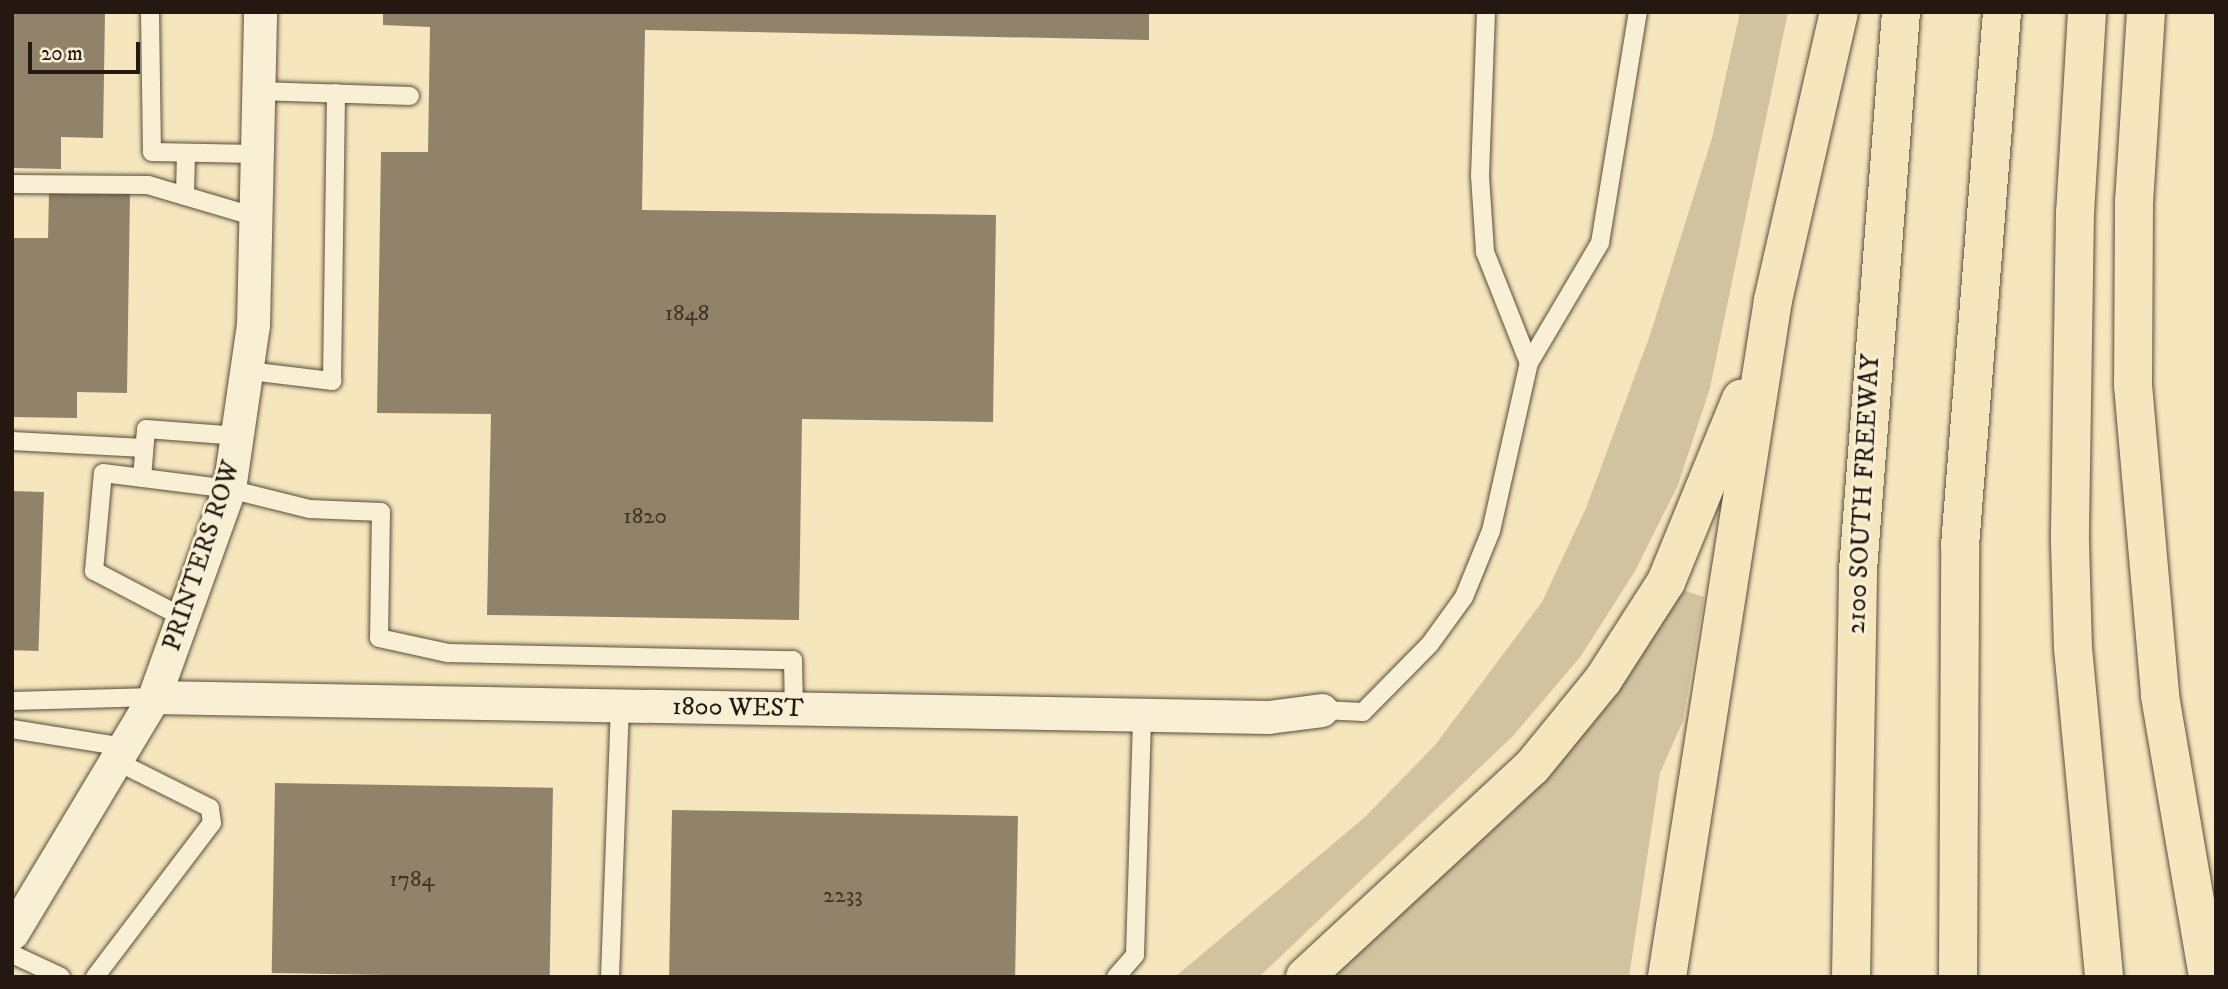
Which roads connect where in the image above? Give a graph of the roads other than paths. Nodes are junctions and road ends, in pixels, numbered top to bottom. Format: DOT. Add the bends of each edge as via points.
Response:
graph roads {
  1 [pos="150,12"];
  2 [pos="260,12"];
  3 [pos="1486,12"];
  4 [pos="1638,12"];
  5 [pos="1839,12"];
  6 [pos="1901,12"];
  7 [pos="2002,12"];
  8 [pos="2087,12"];
  9 [pos="2146,12"];
  10 [pos="259,91"];
  11 [pos="336,93"];
  12 [pos="410,96"];
  13 [pos="186,153"];
  14 [pos="257,154"];
  15 [pos="12,184"];
  16 [pos="185,196"];
  17 [pos="256,217"];
  18 [pos="1773,300"];
  19 [pos="1529,363"];
  20 [pos="249,371"];
  21 [pos="239,436"];
  22 [pos="12,441"];
  23 [pos="144,448"];
  24 [pos="142,478"];
  25 [pos="229,489"];
  26 [pos="186,619"];
  27 [pos="155,697"];
  28 [pos="12,701"];
  29 [pos="620,706"];
  30 [pos="793,710"];
  31 [pos="1322,710"];
  32 [pos="1142,715"];
  33 [pos="12,729"];
  34 [pos="120,754"];
  35 [pos="12,933"];
  36 [pos="12,954"];
  37 [pos="61,977"];
  38 [pos="95,977"];
  39 [pos="610,977"];
  40 [pos="1116,977"];
  41 [pos="1305,977"];
  42 [pos="1667,977"];
  43 [pos="1851,977"];
  44 [pos="1958,977"];
  45 [pos="2104,977"];
  46 [pos="2208,977"];
  1 -- 13 [label="lane" via="150,149"];
  2 -- 10 [label="street, PRINTERS ROW"];
  3 -- 19 [label="lane" via="1480,176 1485,253"];
  4 -- 19 [label="lane" via="1600,243"];
  5 -- 18 [label="highway"];
  6 -- 43 [label="highway, 2100 SOUTH FREEWAY" via="1858,570"];
  7 -- 44 [label="highway" via="1960,546"];
  8 -- 45 [label="highway" via="2075,212 2070,542 2073,648"];
  9 -- 46 [label="highway" via="2134,201 2134,398 2160,696"];
  10 -- 11 [label="lane"];
  10 -- 14 [label="street, PRINTERS ROW"];
  11 -- 12 [label="lane"];
  11 -- 20 [label="lane" via="332,381"];
  13 -- 14 [label="lane"];
  13 -- 16 [label="lane"];
  14 -- 17 [label="street, PRINTERS ROW"];
  15 -- 16 [label="lane" via="148,185"];
  16 -- 17 [label="lane"];
  17 -- 20 [label="street, PRINTERS ROW"];
  18 -- 41 [label="highway" via="1713,478 1638,631 1532,767"];
  18 -- 42 [label="highway"];
  19 -- 31 [label="lane" via="1491,531 1464,597 1430,644 1363,712"];
  20 -- 21 [label="street, PRINTERS ROW"];
  21 -- 23 [label="lane" via="146,429"];
  21 -- 25 [label="street, PRINTERS ROW"];
  22 -- 23 [label="lane"];
  23 -- 24 [label="lane"];
  24 -- 25 [label="lane"];
  24 -- 26 [label="lane" via="103,473 94,571"];
  25 -- 26 [label="street, PRINTERS ROW"];
  25 -- 30 [label="lane" via="310,509 381,512 379,638 448,653 793,660"];
  26 -- 27 [label="street, PRINTERS ROW"];
  27 -- 28 [label="lane"];
  27 -- 29 [label="street, 1800 WEST"];
  27 -- 34 [label="street, PRINTERS ROW"];
  29 -- 30 [label="street, 1800 WEST"];
  29 -- 39 [label="lane"];
  30 -- 32 [label="street, 1800 WEST"];
  31 -- 32 [label="street, 1800 WEST" via="1269,717"];
  32 -- 40 [label="lane" via="1136,955"];
  33 -- 34 [label="lane"];
  34 -- 35 [label="street, PRINTERS ROW"];
  34 -- 38 [label="lane" via="209,807 212,823"];
  36 -- 37 [label="lane"];
}
